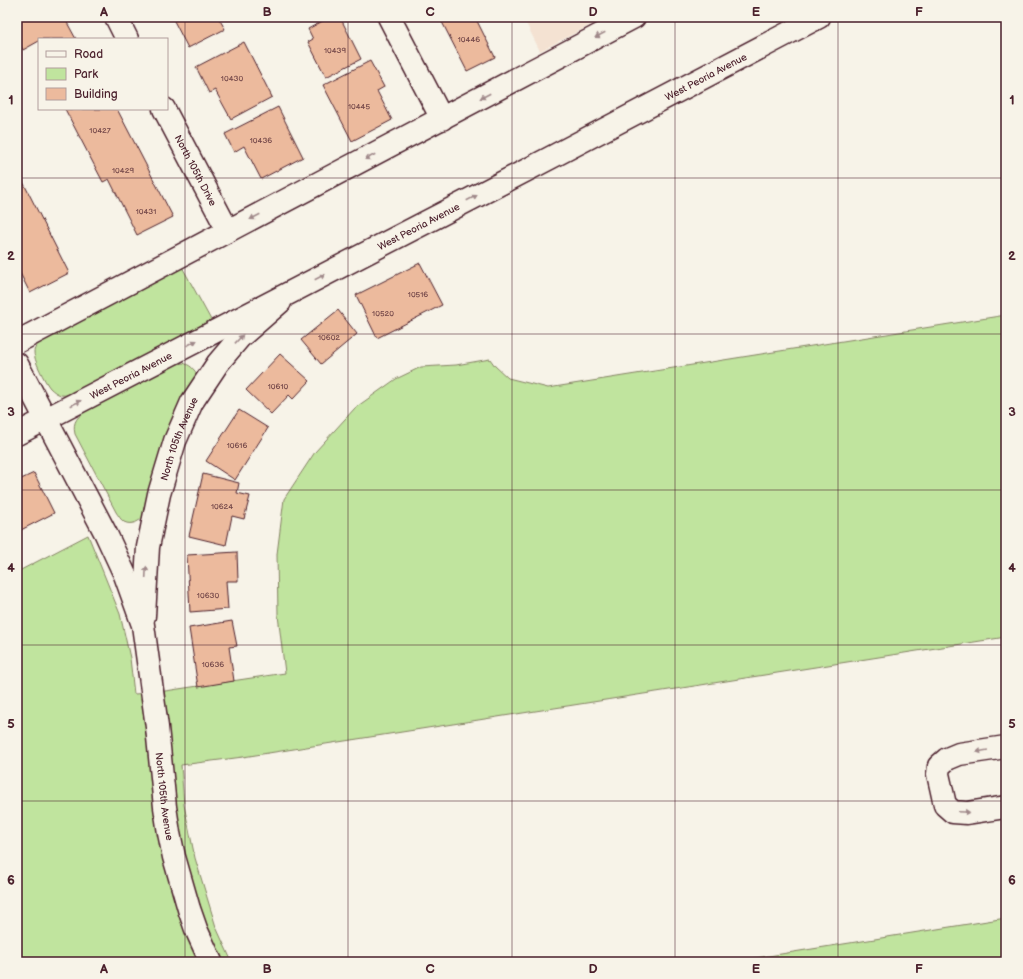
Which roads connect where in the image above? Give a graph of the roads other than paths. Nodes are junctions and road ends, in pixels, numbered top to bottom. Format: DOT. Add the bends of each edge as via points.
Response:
graph roads {
  1 [pos="116,17"];
  2 [pos="389,17"];
  3 [pos="634,17"];
  4 [pos="819,17"];
  5 [pos="126,38"];
  6 [pos="165,110"];
  7 [pos="442,119"];
  8 [pos="228,231"];
  9 [pos="294,290"];
  10 [pos="17,342"];
  11 [pos="17,364"];
  12 [pos="45,419"];
  13 [pos="17,434"];
  14 [pos="143,625"];
  15 [pos="1006,746"];
  16 [pos="1006,807"];
  17 [pos="211,962"];
  1 -- 5 [label="street"];
  2 -- 7 [label="street"];
  3 -- 7 [label="street, one-way"];
  9 -- 4 [label="street, West Peoria Avenue, one-way"];
  6 -- 8 [label="street, North 105th Drive"];
  7 -- 8 [label="street, one-way"];
  8 -- 10 [label="street"];
  12 -- 9 [label="street, West Peoria Avenue, one-way"];
  14 -- 9 [label="street, North 105th Avenue, one-way" via="148,547 159,494 175,441 192,402 218,363 240,337"];
  11 -- 12 [label="street, North 105th Avenue"];
  12 -- 13 [label="street, West Peoria Avenue"];
  12 -- 14 [label="street, North 105th Avenue" via="106,534 125,575"];
  14 -- 17 [label="street, North 105th Avenue" via="165,807 174,857 196,929"];
  15 -- 16 [label="street, one-way" via="959,754 940,766 938,774 945,805 953,812 967,813"];
}
